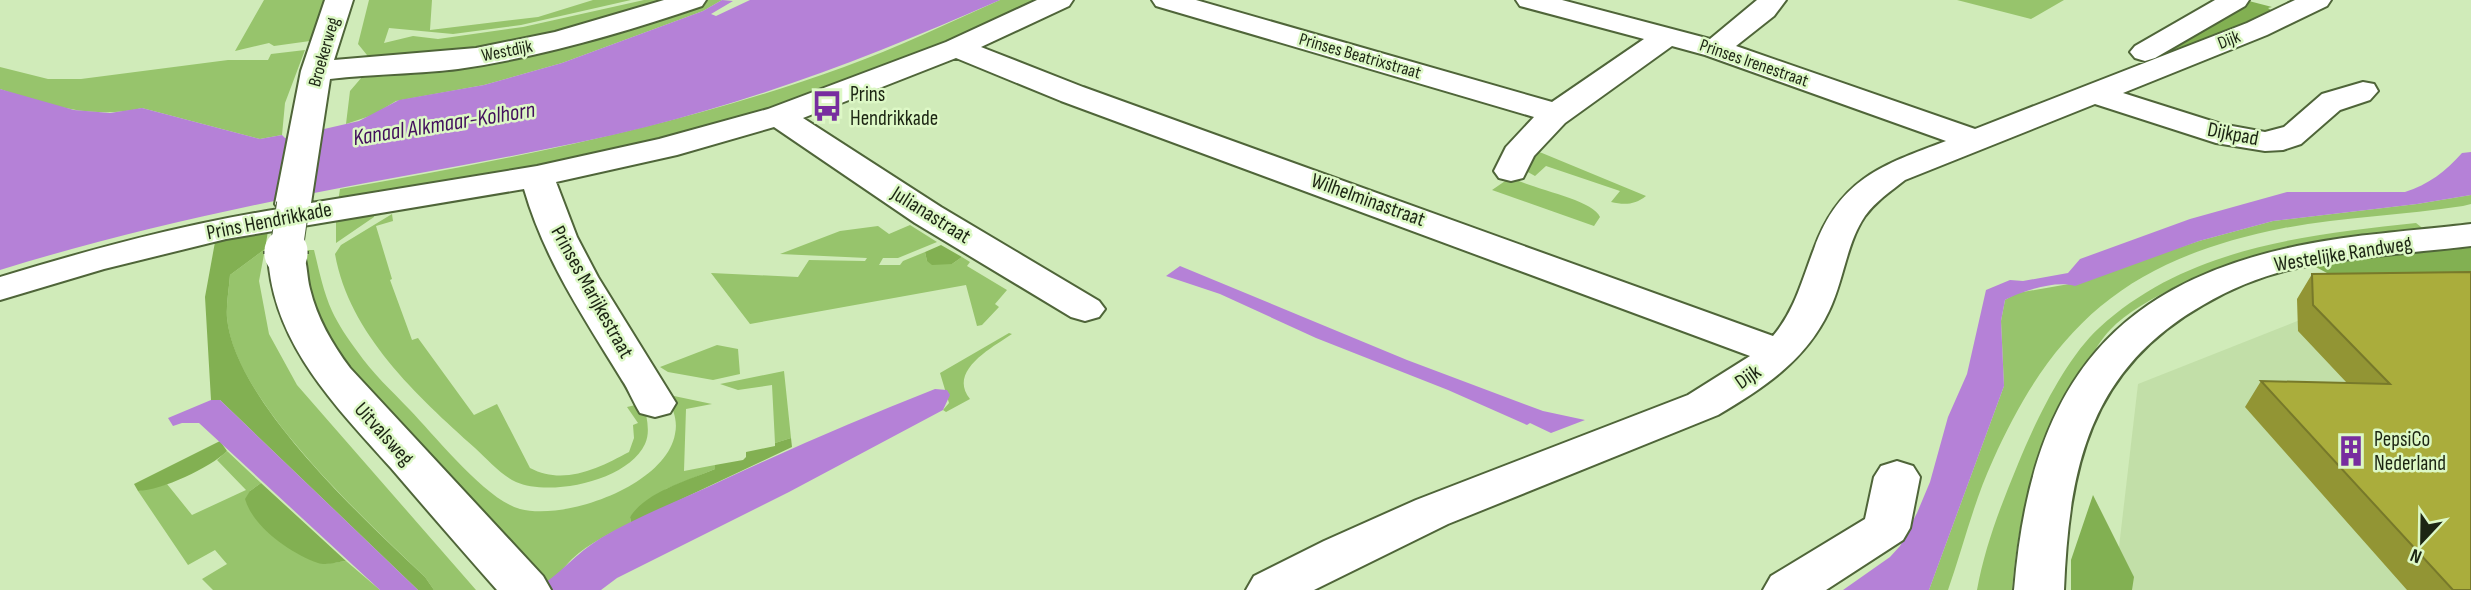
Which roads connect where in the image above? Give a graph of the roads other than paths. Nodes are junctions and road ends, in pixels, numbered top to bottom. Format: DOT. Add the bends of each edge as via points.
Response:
graph roads {
  1 [pos="339,0"];
  2 [pos="692,0"];
  3 [pos="1059,0"];
  4 [pos="1166,0"];
  5 [pos="1530,0"];
  6 [pos="1772,0"];
  7 [pos="2235,0"];
  8 [pos="2317,0"];
  9 [pos="1668,36"];
  10 [pos="956,48"];
  11 [pos="1715,49"];
  12 [pos="316,71"];
  13 [pos="2139,74"];
  14 [pos="2363,91"];
  15 [pos="2092,92"];
  16 [pos="1555,113"];
  17 [pos="779,116"];
  18 [pos="1975,140"];
  19 [pos="1511,171"];
  20 [pos="537,176"];
  21 [pos="293,204"];
  22 [pos="2471,235"];
  23 [pos="0,289"];
  24 [pos="1085,309"];
  25 [pos="1780,353"];
  26 [pos="655,402"];
  27 [pos="1897,477"];
  28 [pos="522,587"];
  29 [pos="1271,590"];
  30 [pos="1788,590"];
  31 [pos="2039,590"];
  1 -- 12 [label="street, Broekerweg"];
  2 -- 12 [label="street, Westdijk" via="593,32 502,52 441,62"];
  3 -- 10 [label="street, Prins Hendrikkade"];
  4 -- 16 [label="street, Prinses Beatrixstraat"];
  5 -- 9 [label="street, Prinses Irenestraat"];
  6 -- 11 [label="street"];
  7 -- 13 [label="street, Dijk" via="2138,56"];
  8 -- 13 [label="street, Dijk" via="2257,29"];
  9 -- 11 [label="street, Prinses Irenestraat"];
  9 -- 16 [label="street"];
  10 -- 17 [label="street, Prins Hendrikkade"];
  10 -- 25 [label="street, Wilhelminastraat"];
  11 -- 18 [label="street, Prinses Irenestraat"];
  12 -- 21 [label="street, Broekerweg"];
  13 -- 15 [label="street, Dijk"];
  14 -- 15 [label="street, Dijkpad" via="2332,102 2288,138 2274,141 2156,117"];
  15 -- 18 [label="street, Dijk"];
  16 -- 19 [label="street" via="1513,159"];
  17 -- 20 [label="street, Prins Hendrikkade" via="665,148"];
  17 -- 24 [label="street, Julianastraat" via="928,215"];
  18 -- 25 [label="street, Dijk" via="1893,173 1857,201 1841,223 1797,333"];
  20 -- 23 [label="street, Prins Hendrikkade" via="226,228"];
  20 -- 26 [label="street, Prinses Marijkestraat" via="546,207 594,304 648,384"];
  21 -- 28 [label="street, Uitvalsweg, bridge" via="286,254 288,289 322,360"];
  22 -- 31 [label="street, Westelijke Randweg" via="2297,257 2228,278 2152,319 2120,348 2082,399 2051,488"];
  25 -- 29 [label="street, Dijk" via="1745,381 1703,405 1432,512"];
  27 -- 30 [label="street" via="1886,528"];
}
